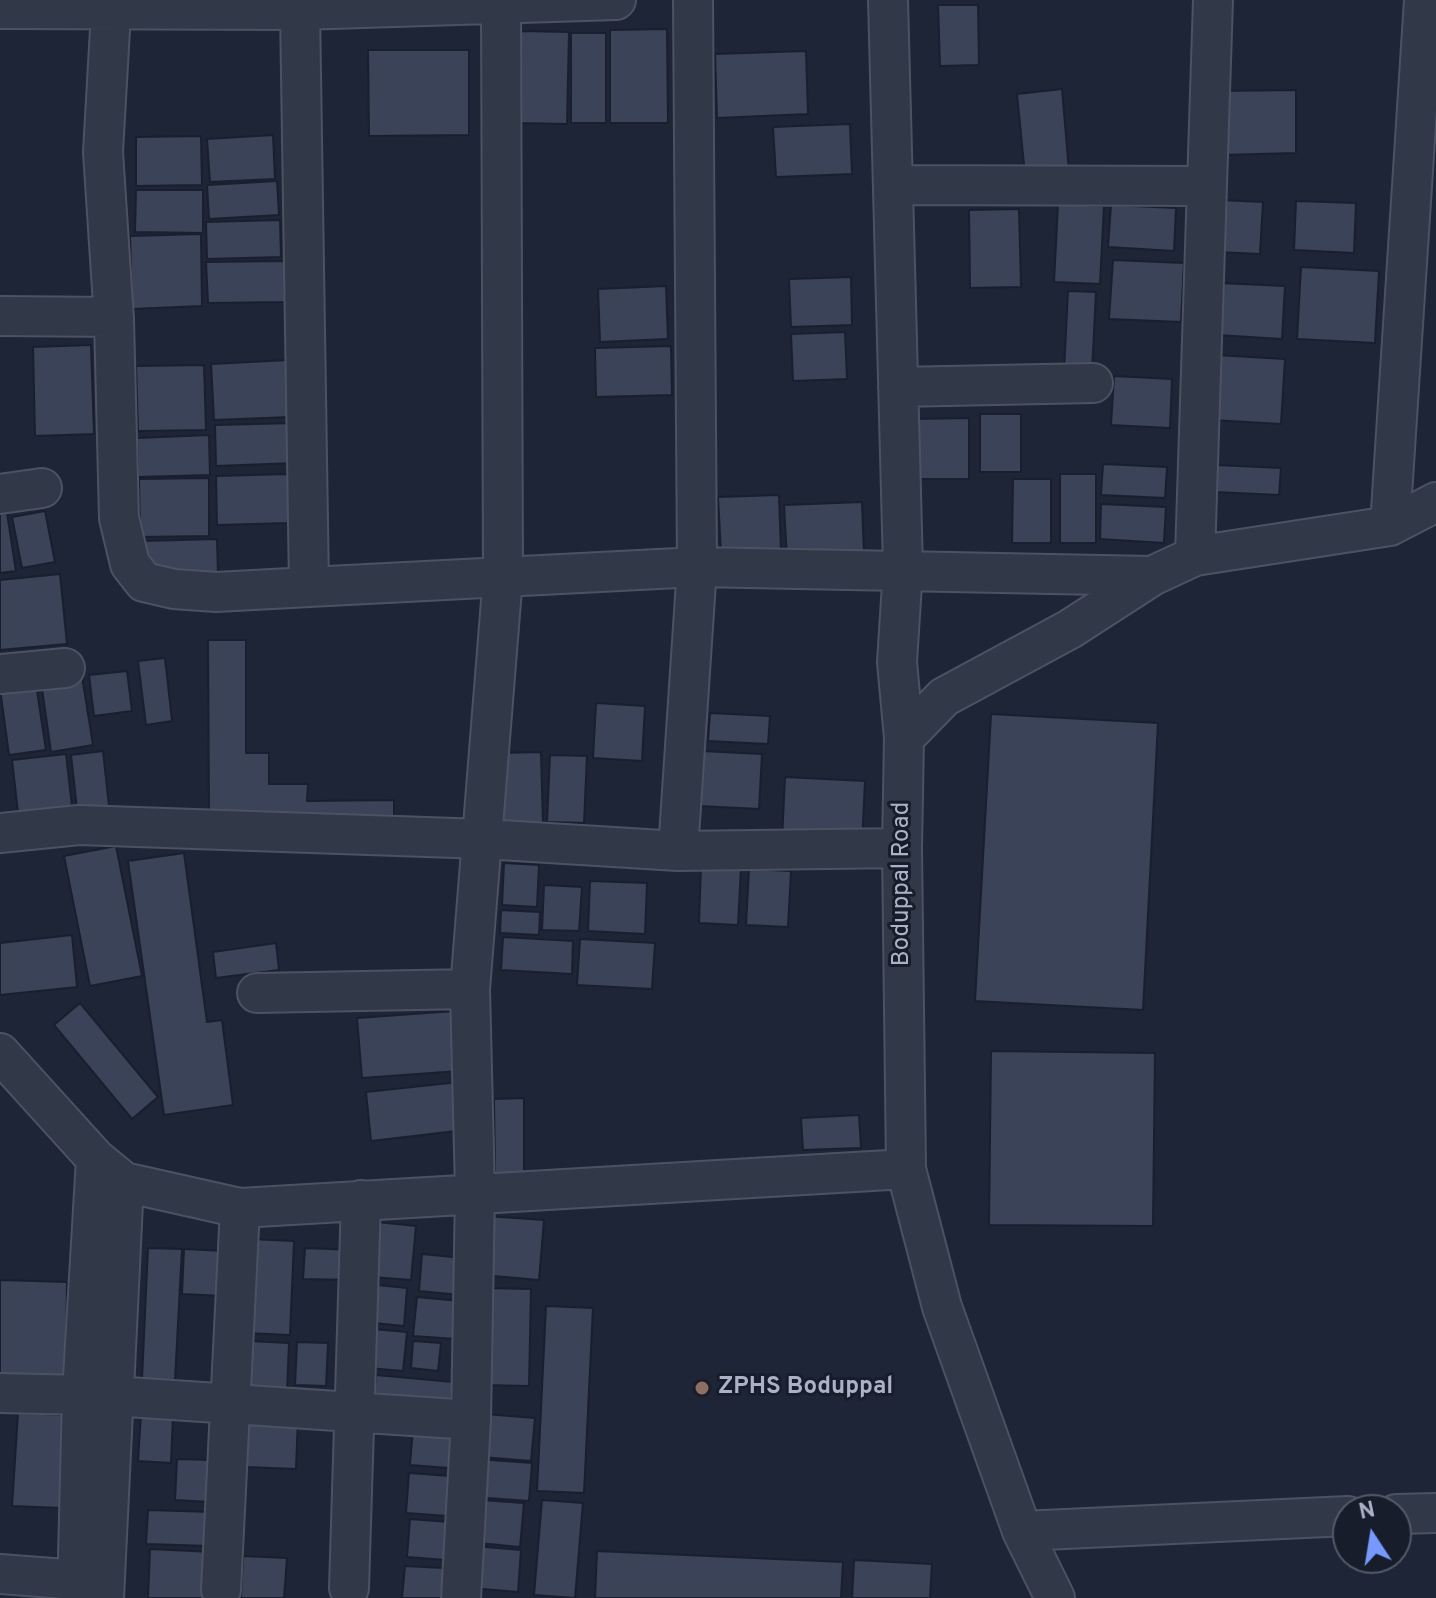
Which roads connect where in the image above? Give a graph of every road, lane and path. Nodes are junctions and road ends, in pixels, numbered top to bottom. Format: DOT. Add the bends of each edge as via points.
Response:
graph roads {
  1 [pos="616,0"];
  2 [pos="693,0"];
  3 [pos="888,0"];
  4 [pos="1213,0"];
  5 [pos="1424,0"];
  6 [pos="501,5"];
  7 [pos="0,9"];
  8 [pos="300,10"];
  9 [pos="111,12"];
  10 [pos="895,185"];
  11 [pos="1207,186"];
  12 [pos="1421,266"];
  13 [pos="0,316"];
  14 [pos="114,317"];
  15 [pos="1093,383"];
  16 [pos="898,387"];
  17 [pos="42,488"];
  18 [pos="0,494"];
  19 [pos="1436,502"];
  20 [pos="1390,526"];
  21 [pos="1195,556"];
  22 [pos="697,567"];
  23 [pos="903,568"];
  24 [pos="503,576"];
  25 [pos="1152,576"];
  26 [pos="309,587"];
  27 [pos="65,668"];
  28 [pos="0,674"];
  29 [pos="904,738"];
  30 [pos="0,833"];
  31 [pos="484,839"];
  32 [pos="902,848"];
  33 [pos="678,851"];
  34 [pos="470,989"];
  35 [pos="257,993"];
  36 [pos="0,1053"];
  37 [pos="906,1169"];
  38 [pos="110,1170"];
  39 [pos="475,1192"];
  40 [pos="361,1200"];
  41 [pos="240,1208"];
  42 [pos="0,1393"];
  43 [pos="98,1396"];
  44 [pos="230,1405"];
  45 [pos="355,1413"];
  46 [pos="471,1420"];
  47 [pos="1436,1513"];
  48 [pos="1412,1514"];
  49 [pos="1332,1517"];
  50 [pos="1022,1531"];
  51 [pos="0,1574"];
  52 [pos="349,1588"];
  53 [pos="221,1590"];
  54 [pos="87,1592"];
  55 [pos="461,1598"];
  56 [pos="1055,1598"];
  1 -- 6 [label="street"];
  2 -- 22 [label="street"];
  3 -- 10 [label="street, Boduppal Road"];
  4 -- 11 [label="street"];
  5 -- 12 [label="street"];
  6 -- 8 [label="street"];
  6 -- 24 [label="street"];
  7 -- 9 [label="street"];
  8 -- 9 [label="street"];
  8 -- 26 [label="street"];
  9 -- 14 [label="street" via="103,152"];
  10 -- 11 [label="street"];
  10 -- 16 [label="street, Boduppal Road"];
  11 -- 21 [label="street"];
  12 -- 20 [label="street"];
  13 -- 14 [label="street"];
  14 -- 26 [label="street" via="119,518 130,564 144,582 174,589"];
  15 -- 16 [label="street"];
  16 -- 23 [label="street, Boduppal Road"];
  17 -- 18 [label="street"];
  19 -- 20 [label="street"];
  20 -- 21 [label="street"];
  21 -- 25 [label="street"];
  22 -- 23 [label="street"];
  22 -- 24 [label="street"];
  22 -- 33 [label="street"];
  23 -- 25 [label="street"];
  23 -- 29 [label="street, Boduppal Road" via="897,662"];
  24 -- 26 [label="street"];
  24 -- 31 [label="street"];
  25 -- 29 [label="street" via="1070,629 944,697"];
  27 -- 28 [label="street"];
  29 -- 32 [label="street, Boduppal Road"];
  30 -- 31 [label="street" via="79,825"];
  31 -- 33 [label="street"];
  31 -- 34 [label="street"];
  32 -- 33 [label="street"];
  32 -- 37 [label="street, Boduppal Road"];
  34 -- 35 [label="street"];
  34 -- 39 [label="street"];
  36 -- 38 [label="street"];
  37 -- 39 [label="street"];
  37 -- 50 [label="street, Boduppal Road" via="942,1307"];
  38 -- 41 [label="street"];
  38 -- 43 [label="street"];
  39 -- 40 [label="street"];
  39 -- 46 [label="street"];
  40 -- 41 [label="street"];
  40 -- 45 [label="street"];
  41 -- 44 [label="street"];
  42 -- 43 [label="street"];
  43 -- 44 [label="street"];
  43 -- 54 [label="street"];
  44 -- 45 [label="street"];
  44 -- 53 [label="street"];
  45 -- 46 [label="street"];
  45 -- 52 [label="street"];
  46 -- 55 [label="street"];
  47 -- 48 [label="street"];
  49 -- 50 [label="street"];
  50 -- 56 [label="street, Boduppal Road"];
  51 -- 54 [label="street"];
}
